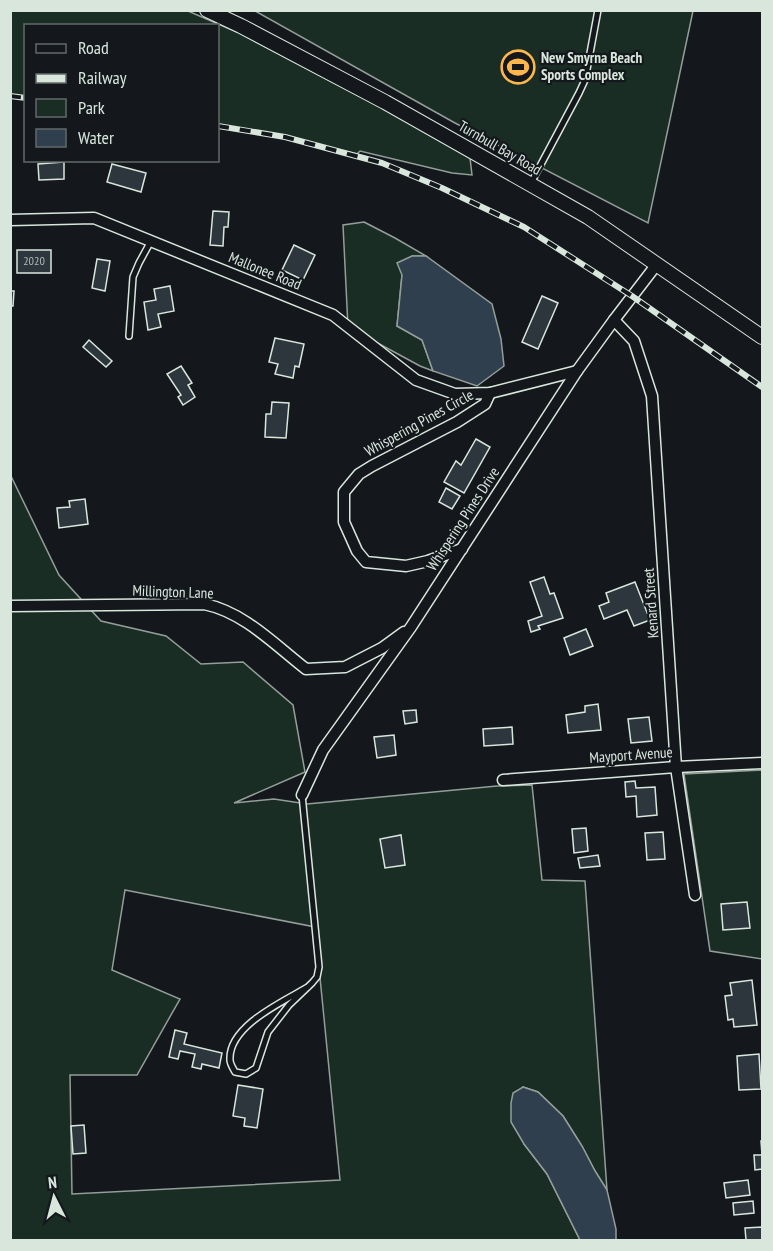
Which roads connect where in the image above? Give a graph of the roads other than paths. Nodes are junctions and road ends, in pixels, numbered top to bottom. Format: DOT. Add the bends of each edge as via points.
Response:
graph roads {
  1 [pos="207,10"];
  2 [pos="597,11"];
  3 [pos="530,184"];
  4 [pos="10,220"];
  5 [pos="151,241"];
  6 [pos="657,264"];
  7 [pos="614,320"];
  8 [pos="129,336"];
  9 [pos="762,337"];
  10 [pos="577,371"];
  11 [pos="490,393"];
  12 [pos="462,549"];
  13 [pos="10,606"];
  14 [pos="411,627"];
  15 [pos="762,762"];
  16 [pos="676,767"];
  17 [pos="503,780"];
  18 [pos="302,795"];
  19 [pos="695,895"];
  20 [pos="308,987"];
  1 -- 3 [label="street, Turnbull Bay Road" via="385,102"];
  2 -- 3 [label="lane" via="585,80"];
  3 -- 6 [label="street, Turnbull Bay Road"];
  4 -- 5 [label="street, Mallonee Road" via="94,218"];
  5 -- 8 [label="lane" via="133,277"];
  5 -- 11 [label="street, Mallonee Road" via="333,315 416,380 455,394"];
  6 -- 7 [label="street, Whispering Pines Drive"];
  6 -- 9 [label="street, Turnbull Bay Road"];
  7 -- 10 [label="street, Whispering Pines Drive"];
  7 -- 16 [label="street, Kenard Street" via="634,341 652,396"];
  10 -- 11 [label="street, Whispering Pines Circle"];
  10 -- 12 [label="street, Whispering Pines Drive"];
  11 -- 12 [label="street, Whispering Pines Circle" via="485,405 359,474 344,492 344,522 366,562 406,566"];
  12 -- 14 [label="street, Whispering Pines Drive"];
  13 -- 14 [label="street, Millington Lane" via="204,604 244,620 306,669 345,667"];
  14 -- 18 [label="street, Whispering Pines Drive" via="323,750"];
  15 -- 16 [label="street, Mayport Avenue"];
  16 -- 17 [label="street, Mayport Avenue"];
  16 -- 19 [label="street, Kenard Street"];
  18 -- 20 [label="lane" via="319,967"];
  20 -- 20 [label="lane" via="268,1032 256,1068 246,1074 235,1072 230,1062 231,1049 239,1034 258,1017"];
}
